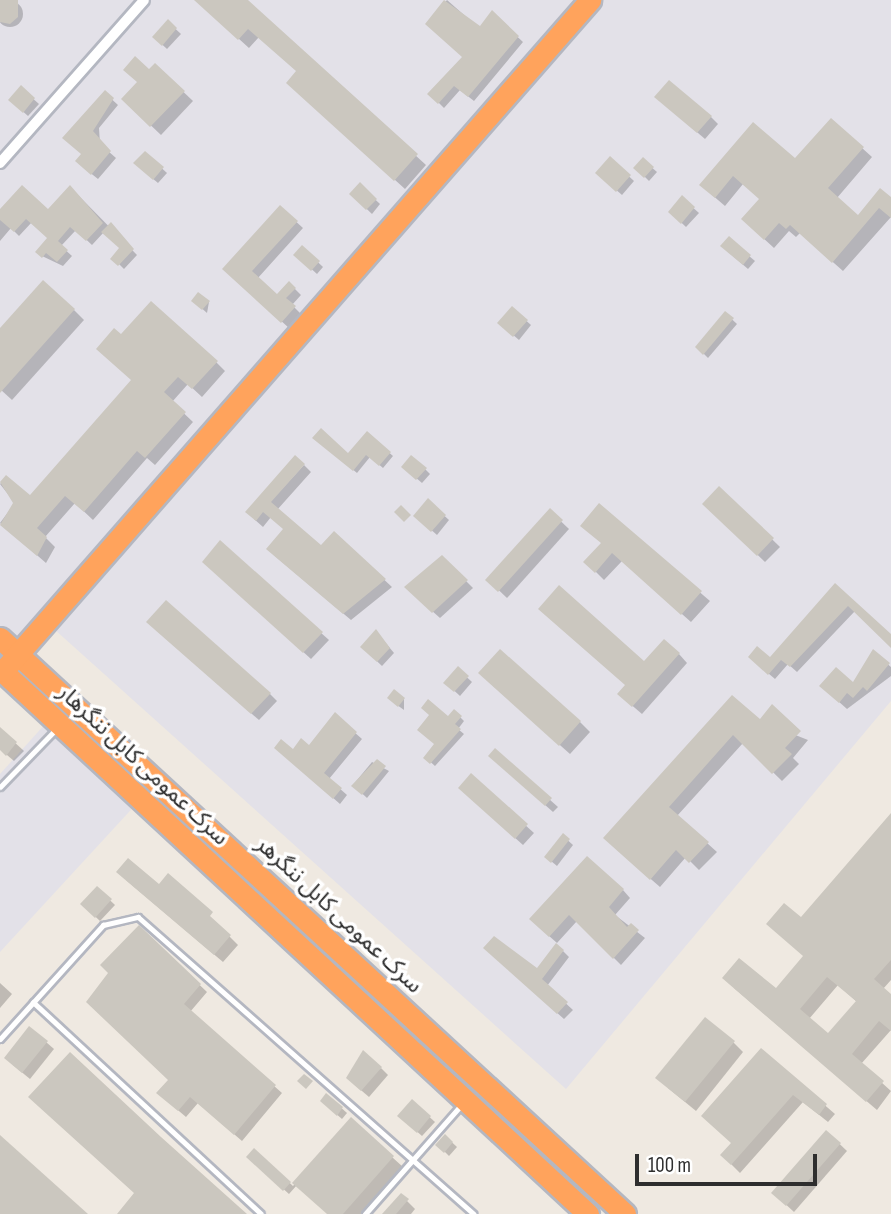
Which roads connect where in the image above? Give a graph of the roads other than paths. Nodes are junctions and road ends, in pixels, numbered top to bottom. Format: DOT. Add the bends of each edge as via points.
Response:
graph roads {
  1 [pos="144,0"];
  2 [pos="590,0"];
  3 [pos="0,163"];
  4 [pos="0,638"];
  5 [pos="18,653"];
  6 [pos="1,670"];
  7 [pos="61,724"];
  8 [pos="0,787"];
  9 [pos="33,1002"];
  10 [pos="0,1039"];
  11 [pos="462,1103"];
  12 [pos="416,1162"];
  13 [pos="261,1214"];
  14 [pos="365,1214"];
  15 [pos="474,1214"];
  16 [pos="588,1214"];
  17 [pos="625,1214"];
  1 -- 3 [label="street"];
  2 -- 5 [label="highway"];
  4 -- 5 [label="highway"];
  5 -- 6 [label="highway"];
  5 -- 17 [label="highway, سرک عمومی کابل ننگرهر"];
  6 -- 7 [label="highway, سرک عمومی کابل ننگرهار"];
  7 -- 8 [label="lane"];
  7 -- 11 [label="highway, سرک عمومی کابل ننگرهار"];
  9 -- 10 [label="lane"];
  9 -- 12 [label="lane" via="103,925 138,917"];
  9 -- 13 [label="lane"];
  11 -- 12 [label="lane"];
  11 -- 16 [label="highway, سرک عمومی کابل ننگرهار"];
  12 -- 14 [label="lane"];
  12 -- 15 [label="lane"];
}
